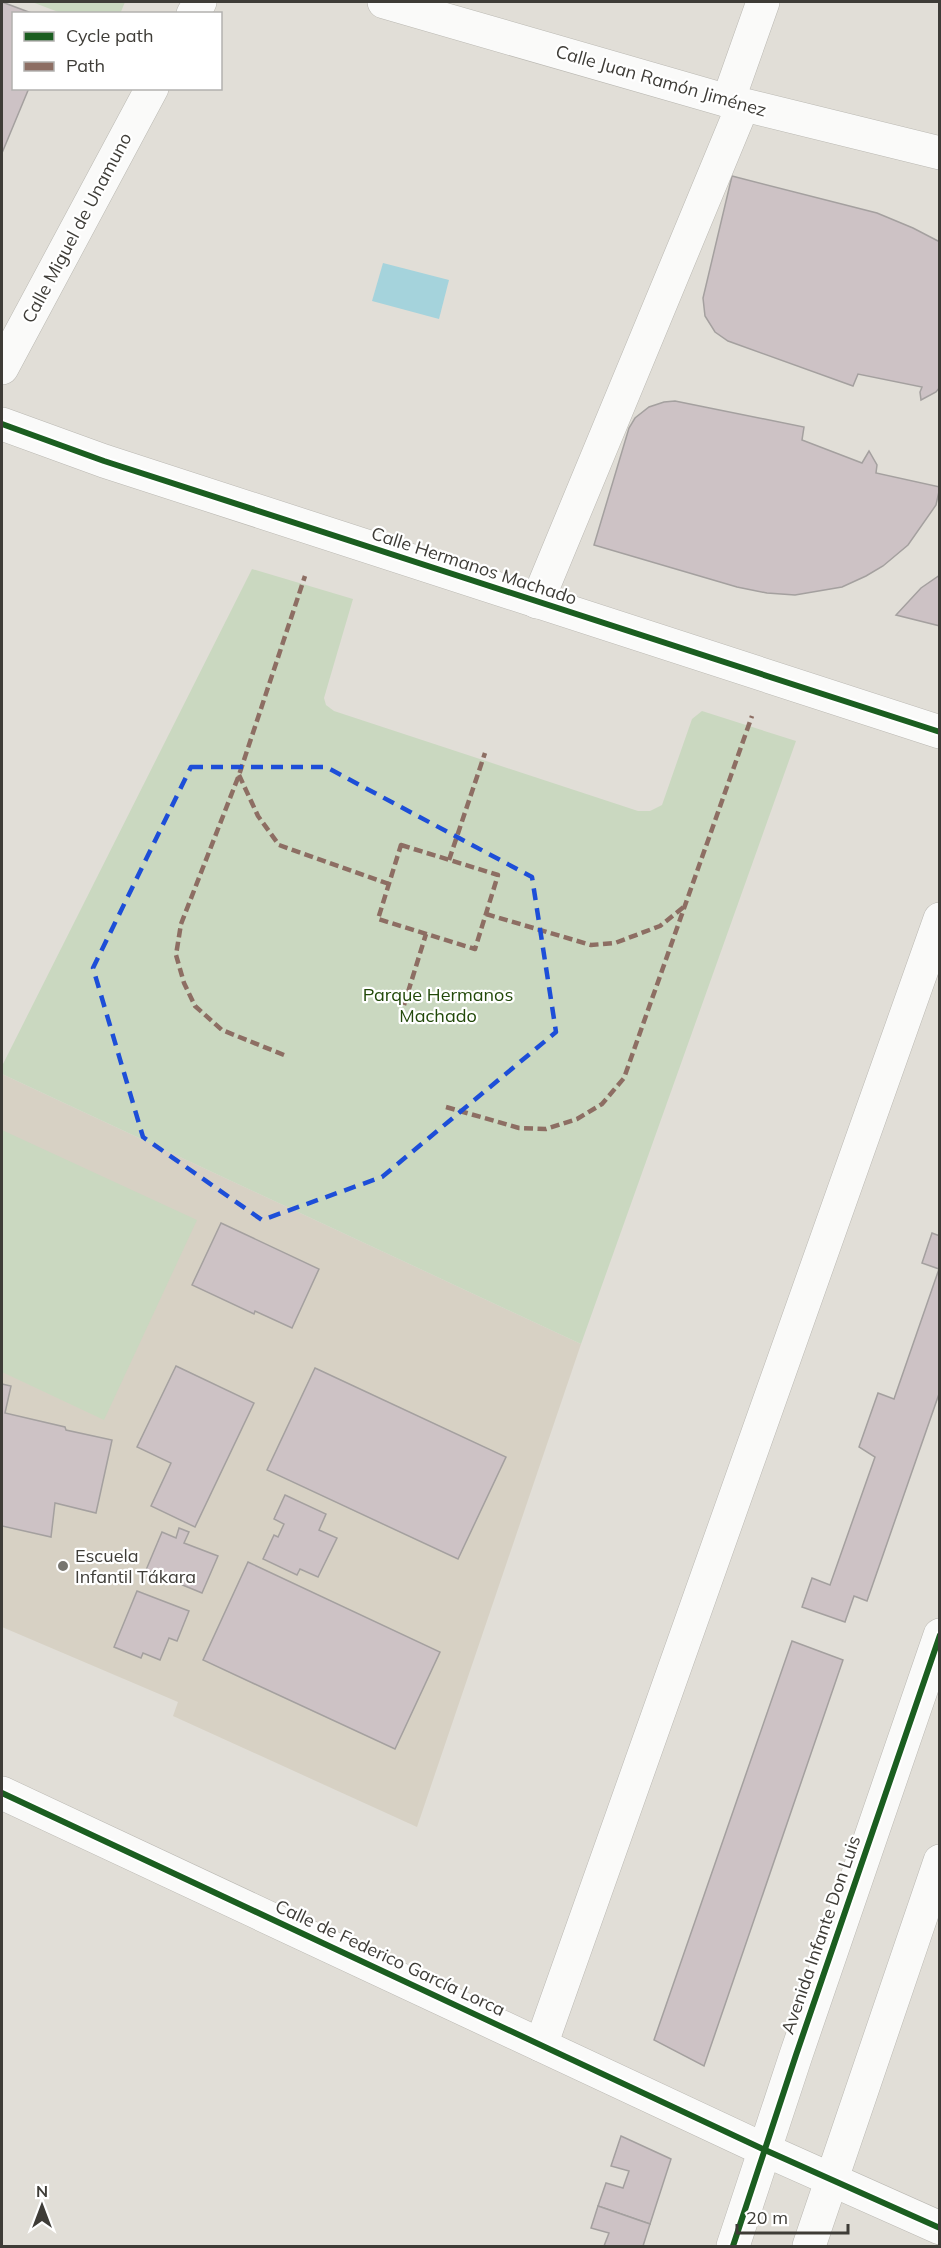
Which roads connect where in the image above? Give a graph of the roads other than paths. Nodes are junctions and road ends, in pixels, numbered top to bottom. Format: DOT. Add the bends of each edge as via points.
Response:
graph roads {
  1 [pos="384,2"];
  2 [pos="763,2"];
  3 [pos="151,90"];
  4 [pos="735,103"];
  5 [pos="939,153"];
  6 [pos="2,368"];
  7 [pos="2,424"];
  8 [pos="537,602"];
  9 [pos="939,732"];
  10 [pos="939,919"];
  11 [pos="939,1635"];
  12 [pos="2,1794"];
  13 [pos="939,1861"];
  14 [pos="541,2045"];
  15 [pos="765,2151"];
  16 [pos="831,2181"];
  17 [pos="939,2228"];
  18 [pos="733,2247"];
  19 [pos="809,2247"];
  1 -- 4 [label="street, Calle Juan Ramón Jiménez"];
  2 -- 4 [label="street"];
  3 -- 6 [label="street, Calle Miguel de Unamuno"];
  4 -- 5 [label="street, Calle Juan Ramón Jiménez"];
  4 -- 8 [label="street"];
  7 -- 8 [label="street, Calle Hermanos Machado"];
  8 -- 9 [label="street, Calle Hermanos Machado"];
  10 -- 14 [label="street"];
  11 -- 15 [label="street, Avenida Infante Don Luis"];
  12 -- 14 [label="street, Calle de Federico García Lorca"];
  13 -- 16 [label="street"];
  14 -- 15 [label="street, Calle de Federico García Lorca"];
  15 -- 16 [label="street, Calle de Federico García Lorca"];
  15 -- 18 [label="street, Avenida Infante Don Luis"];
  16 -- 17 [label="street, Calle de Federico García Lorca"];
  16 -- 19 [label="street"];
}
